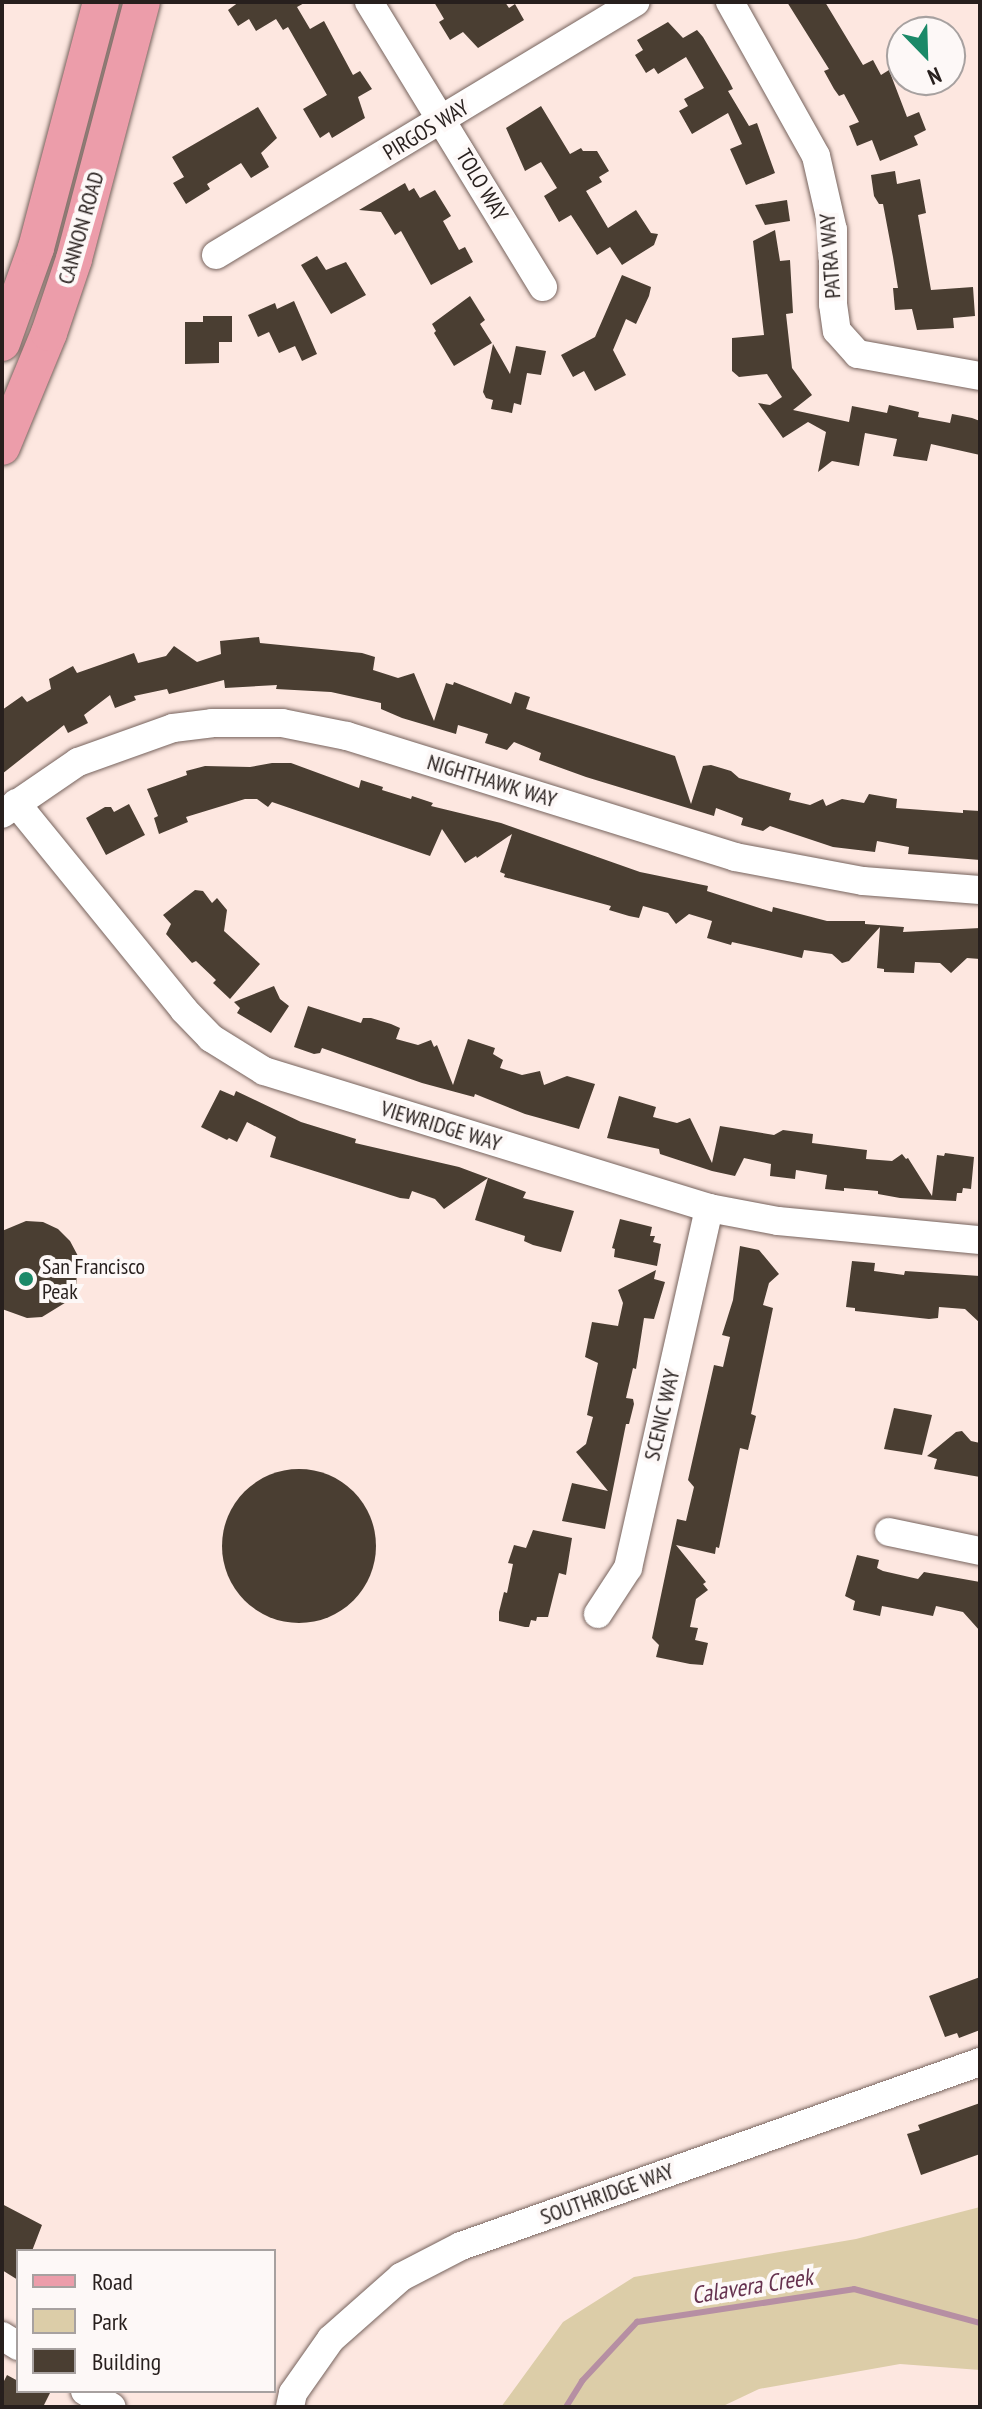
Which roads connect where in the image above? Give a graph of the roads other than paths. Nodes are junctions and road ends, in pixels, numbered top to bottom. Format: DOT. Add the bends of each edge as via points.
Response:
graph roads {
  1 [pos="101,2"];
  2 [pos="142,2"];
  3 [pos="369,2"];
  4 [pos="636,2"];
  5 [pos="730,2"];
  6 [pos="443,120"];
  7 [pos="216,255"];
  8 [pos="543,287"];
  9 [pos="2,343"];
  10 [pos="980,376"];
  11 [pos="2,447"];
  12 [pos="9,809"];
  13 [pos="980,890"];
  14 [pos="709,1208"];
  15 [pos="980,1240"];
  16 [pos="889,1532"];
  17 [pos="980,1551"];
  18 [pos="598,1614"];
  19 [pos="980,2062"];
  20 [pos="290,2407"];
  1 -- 9 [label="main road, CANNON ROAD" via="36,248"];
  2 -- 11 [label="main road, CANNON ROAD" via="74,259"];
  3 -- 6 [label="street, TOLO WAY"];
  4 -- 6 [label="street, PIRGOS WAY"];
  5 -- 10 [label="street, PATRA WAY" via="816,156 833,230 837,331 858,354"];
  6 -- 7 [label="street, PIRGOS WAY"];
  6 -- 8 [label="street, TOLO WAY"];
  12 -- 13 [label="street, NIGHTHAWK WAY" via="78,762 173,728 282,723 347,736 735,857 863,881"];
  12 -- 14 [label="street, VIEWRIDGE WAY" via="211,1038 264,1071"];
  14 -- 15 [label="street, VIEWRIDGE WAY" via="778,1221"];
  14 -- 18 [label="street, SCENIC WAY" via="628,1568"];
  16 -- 17 [label="street"];
  19 -- 20 [label="street, SOUTHRIDGE WAY" via="461,2246 401,2277 331,2339 293,2393"];
}
